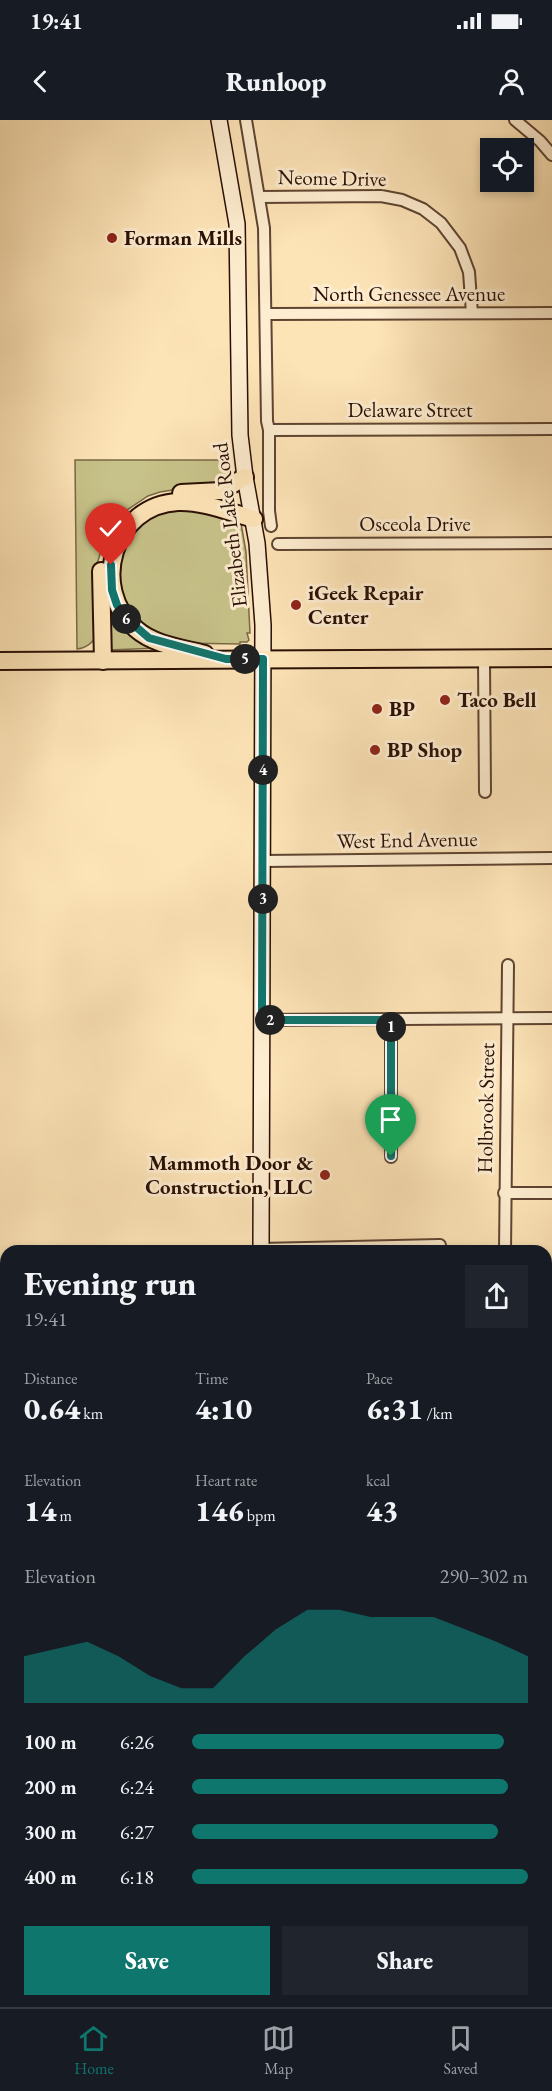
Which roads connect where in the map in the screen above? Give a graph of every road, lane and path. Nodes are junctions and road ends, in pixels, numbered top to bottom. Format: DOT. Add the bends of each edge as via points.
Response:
graph roads {
  1 [pos="219,120"];
  2 [pos="246,120"];
  3 [pos="515,120"];
  4 [pos="552,155"];
  5 [pos="260,196"];
  6 [pos="472,313"];
  7 [pos="552,313"];
  8 [pos="266,314"];
  9 [pos="552,429"];
  10 [pos="269,430"];
  11 [pos="244,477"];
  12 [pos="254,519"];
  13 [pos="271,526"];
  14 [pos="552,543"];
  15 [pos="279,544"];
  16 [pos="552,658"];
  17 [pos="226,659"];
  18 [pos="263,659"];
  19 [pos="483,659"];
  20 [pos="0,661"];
  21 [pos="103,661"];
  22 [pos="485,792"];
  23 [pos="552,858"];
  24 [pos="263,861"];
  25 [pos="508,965"];
  26 [pos="508,1018"];
  27 [pos="552,1018"];
  28 [pos="262,1020"];
  29 [pos="391,1020"];
  30 [pos="391,1156"];
  31 [pos="504,1193"];
  32 [pos="552,1193"];
  33 [pos="261,1245"];
  34 [pos="505,1245"];
  1 -- 11 [label="main road, Elizabeth Lake Road" via="238,236"];
  2 -- 5 [label="street, Elizabeth Lake Road"];
  3 -- 4 [label="street"];
  5 -- 6 [label="street, Neome Drive" via="381,196 423,209 441,223 460,248 469,272"];
  5 -- 8 [label="street, Elizabeth Lake Road"];
  6 -- 7 [label="street, North Genessee Avenue"];
  6 -- 8 [label="street, North Genessee Avenue"];
  8 -- 10 [label="street, Elizabeth Lake Road"];
  9 -- 10 [label="street, Delaware Street"];
  10 -- 13 [label="street, Elizabeth Lake Road"];
  11 -- 12 [label="main road, Elizabeth Lake Road"];
  11 -- 21 [label="main road" via="217,492 153,498 133,509 117,525 105,548 101,568"];
  12 -- 17 [label="main road" via="193,502 163,504 142,514 127,528 112,558 115,597 137,630 157,641"];
  12 -- 18 [label="main road, Elizabeth Lake Road"];
  14 -- 15 [label="street, Osceola Drive"];
  16 -- 19 [label="main road"];
  17 -- 18 [label="main road"];
  17 -- 21 [label="main road"];
  18 -- 19 [label="main road"];
  18 -- 24 [label="main road, Elizabeth Lake Road"];
  19 -- 22 [label="street"];
  20 -- 21 [label="main road"];
  23 -- 24 [label="street, West End Avenue"];
  24 -- 28 [label="main road, Elizabeth Lake Road"];
  25 -- 26 [label="street, Holbrook Street"];
  26 -- 27 [label="street"];
  26 -- 29 [label="street"];
  26 -- 31 [label="street, Holbrook Street"];
  28 -- 29 [label="street"];
  28 -- 33 [label="main road, Elizabeth Lake Road"];
  29 -- 30 [label="street"];
  31 -- 32 [label="street"];
  31 -- 34 [label="street, Holbrook Street"];
}
